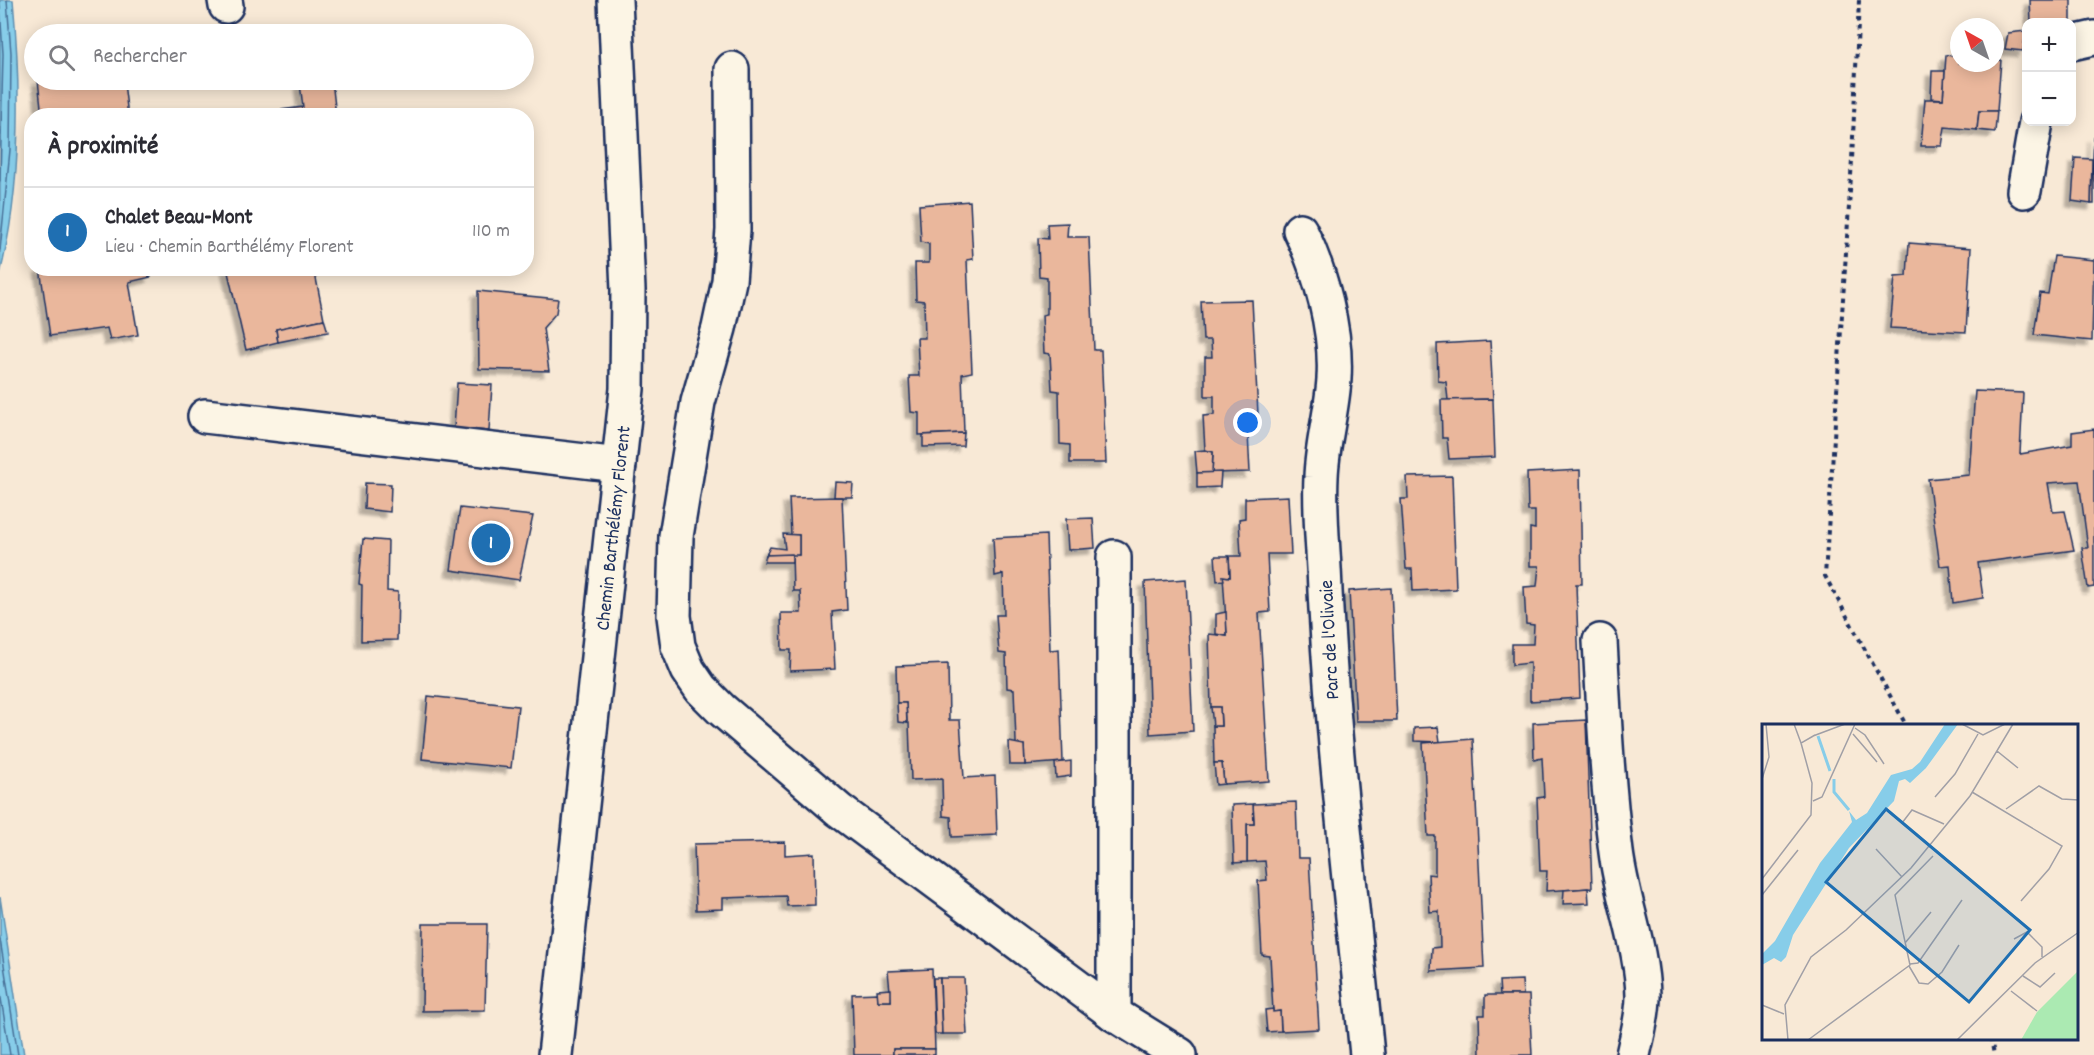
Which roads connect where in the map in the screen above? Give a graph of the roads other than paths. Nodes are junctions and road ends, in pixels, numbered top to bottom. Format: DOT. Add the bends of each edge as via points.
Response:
graph roads {
  1 [pos="615,0"];
  2 [pos="2094,39"];
  3 [pos="2076,42"];
  4 [pos="732,69"];
  5 [pos="2035,126"];
  6 [pos="2024,191"];
  7 [pos="1300,230"];
  8 [pos="205,416"];
  9 [pos="619,465"];
  10 [pos="1114,557"];
  11 [pos="1600,641"];
  12 [pos="1114,1014"];
  13 [pos="555,1055"];
  14 [pos="1180,1055"];
  15 [pos="1367,1055"];
  16 [pos="1634,1055"];
  1 -- 9 [label="street, Chemin Barthélémy Florent" via="629,327"];
  2 -- 3 [label="street"];
  4 -- 12 [label="street" via="729,281 698,402 676,536 673,582 678,646 701,689 839,810"];
  5 -- 6 [label="street"];
  7 -- 15 [label="street, Parc de l'Olivaie" via="1320,282 1335,376 1321,479 1330,694"];
  8 -- 9 [label="street"];
  9 -- 13 [label="street, Chemin Barthélémy Florent"];
  10 -- 12 [label="street"];
  11 -- 16 [label="street" via="1611,812 1621,890 1640,965 1643,996"];
  12 -- 14 [label="street"];
}
